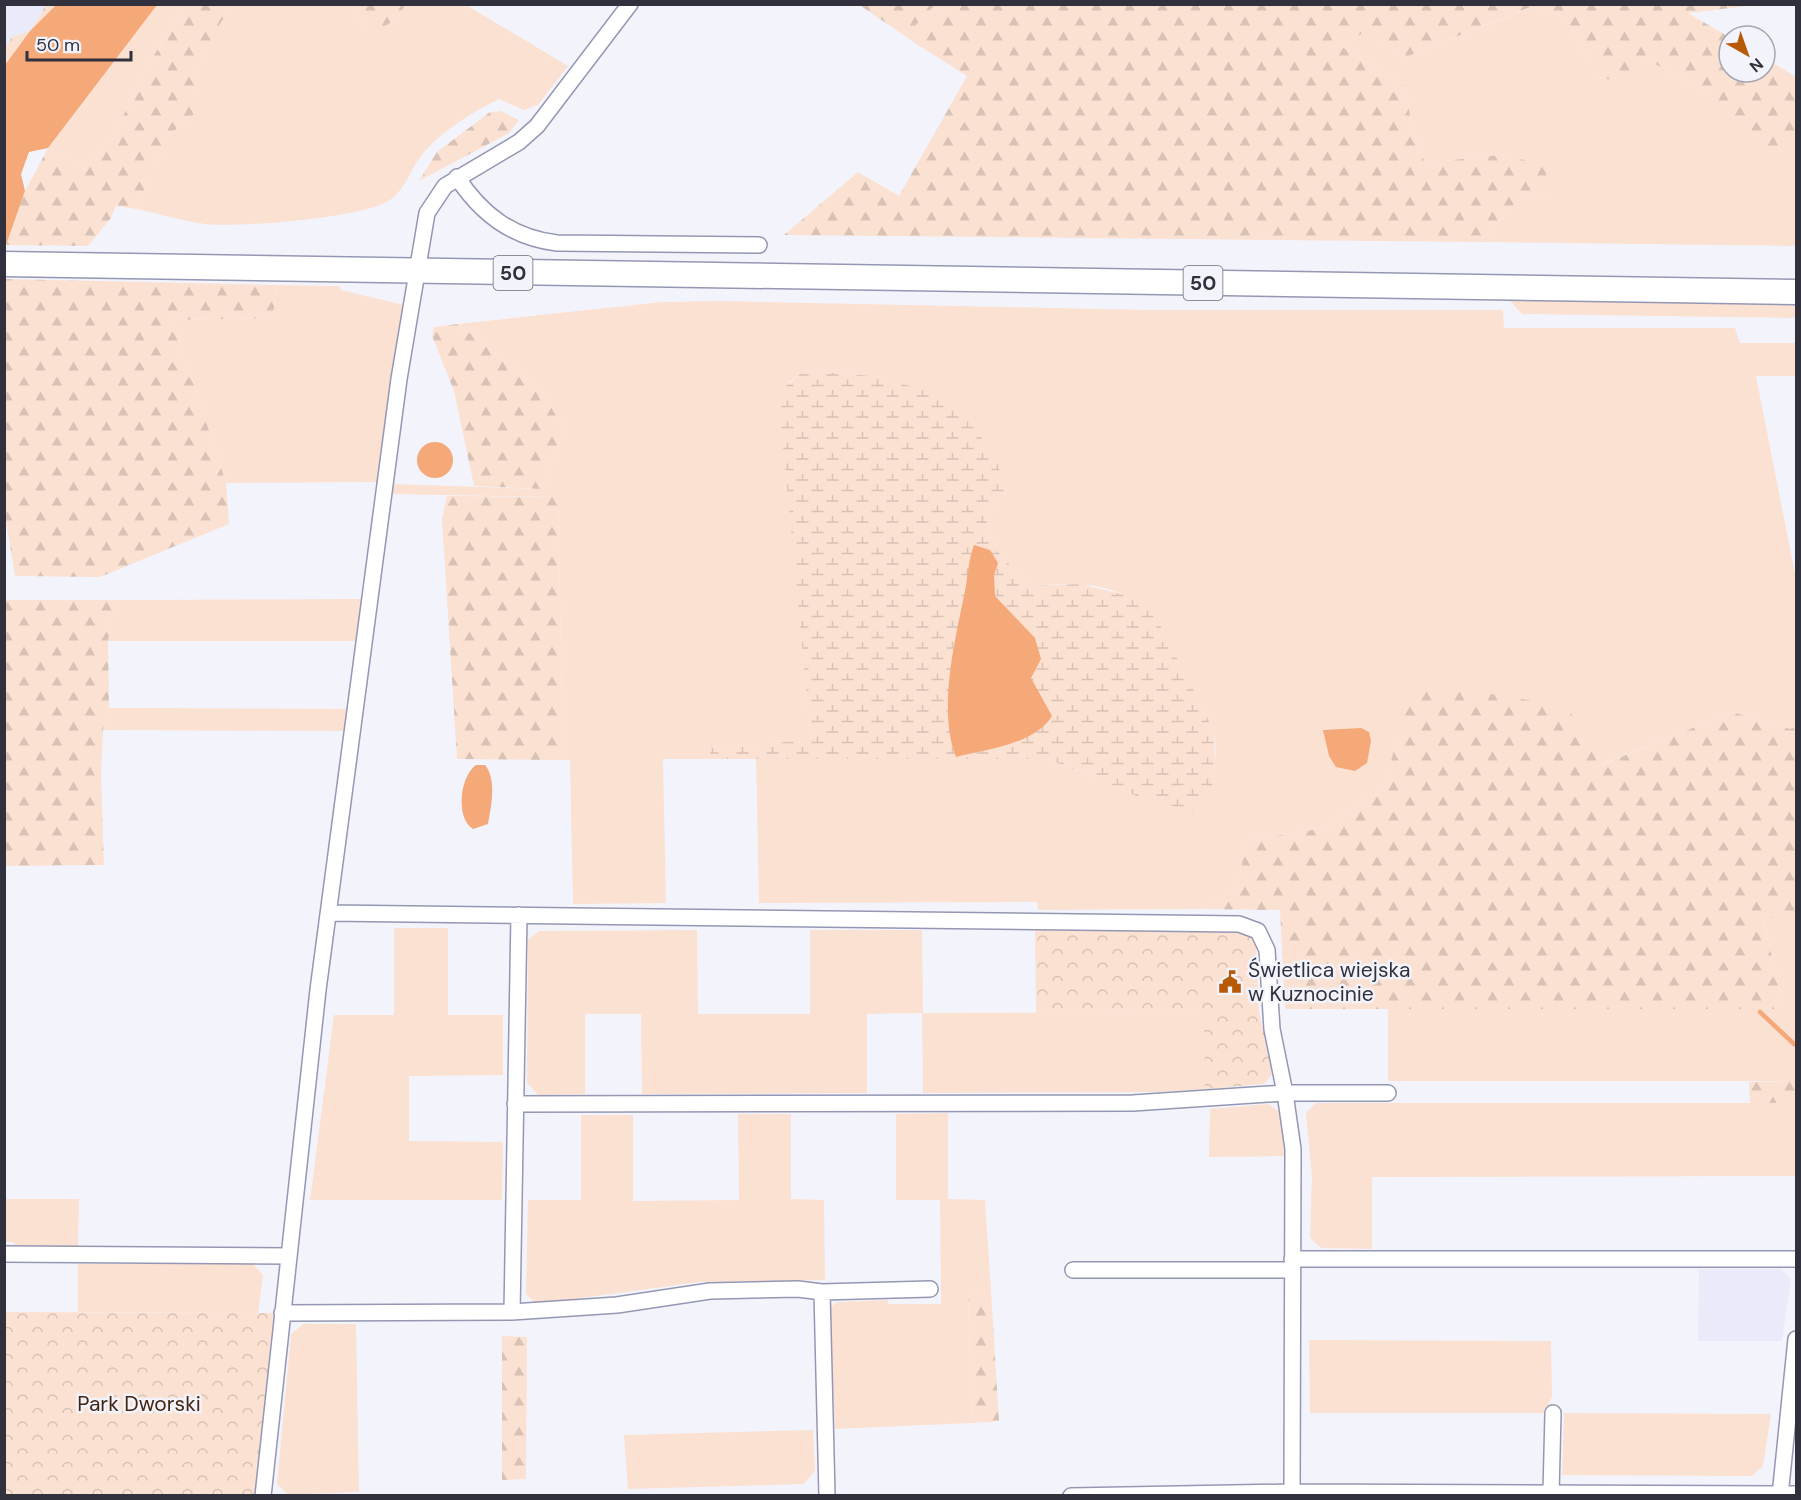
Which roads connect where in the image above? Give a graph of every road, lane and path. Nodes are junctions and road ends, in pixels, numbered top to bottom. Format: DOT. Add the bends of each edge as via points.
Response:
graph roads {
  1 [pos="630,4"];
  2 [pos="457,177"];
  3 [pos="759,245"];
  4 [pos="4,264"];
  5 [pos="416,271"];
  6 [pos="1797,292"];
  7 [pos="330,913"];
  8 [pos="519,915"];
  9 [pos="1285,1093"];
  10 [pos="1388,1093"];
  11 [pos="515,1104"];
  12 [pos="4,1254"];
  13 [pos="288,1256"];
  14 [pos="1797,1259"];
  15 [pos="1292,1264"];
  16 [pos="1073,1270"];
  17 [pos="930,1289"];
  18 [pos="822,1292"];
  19 [pos="512,1312"];
  20 [pos="282,1313"];
  21 [pos="1797,1339"];
  22 [pos="1553,1413"];
  23 [pos="1292,1492"];
  24 [pos="1551,1493"];
  25 [pos="1347,1494"];
  26 [pos="1780,1494"];
  27 [pos="1797,1494"];
  28 [pos="263,1496"];
  29 [pos="827,1496"];
  30 [pos="1071,1496"];
  1 -- 2 [label="street" via="537,126 519,142"];
  2 -- 3 [label="street" via="485,212 513,232 532,239 557,243"];
  2 -- 5 [label="street" via="437,195 427,213"];
  4 -- 5 [label="main road, 50"];
  5 -- 6 [label="main road, 50"];
  5 -- 7 [label="street" via="385,476"];
  7 -- 8 [label="street"];
  7 -- 13 [label="street"];
  8 -- 9 [label="street" via="1239,924 1258,931 1267,950 1272,1029"];
  8 -- 11 [label="street"];
  9 -- 10 [label="street"];
  9 -- 11 [label="street" via="1133,1103"];
  9 -- 15 [label="street" via="1293,1149"];
  11 -- 19 [label="street"];
  12 -- 13 [label="street"];
  13 -- 20 [label="street"];
  14 -- 15 [label="street"];
  15 -- 16 [label="street"];
  15 -- 23 [label="street"];
  17 -- 18 [label="street"];
  18 -- 19 [label="street" via="710,1291 617,1305"];
  18 -- 29 [label="street"];
  19 -- 20 [label="street"];
  20 -- 28 [label="street"];
  21 -- 26 [label="street"];
  22 -- 24 [label="street"];
  23 -- 25 [label="street"];
  23 -- 30 [label="street"];
  24 -- 25 [label="street"];
  24 -- 26 [label="street"];
  26 -- 27 [label="street"];
}
